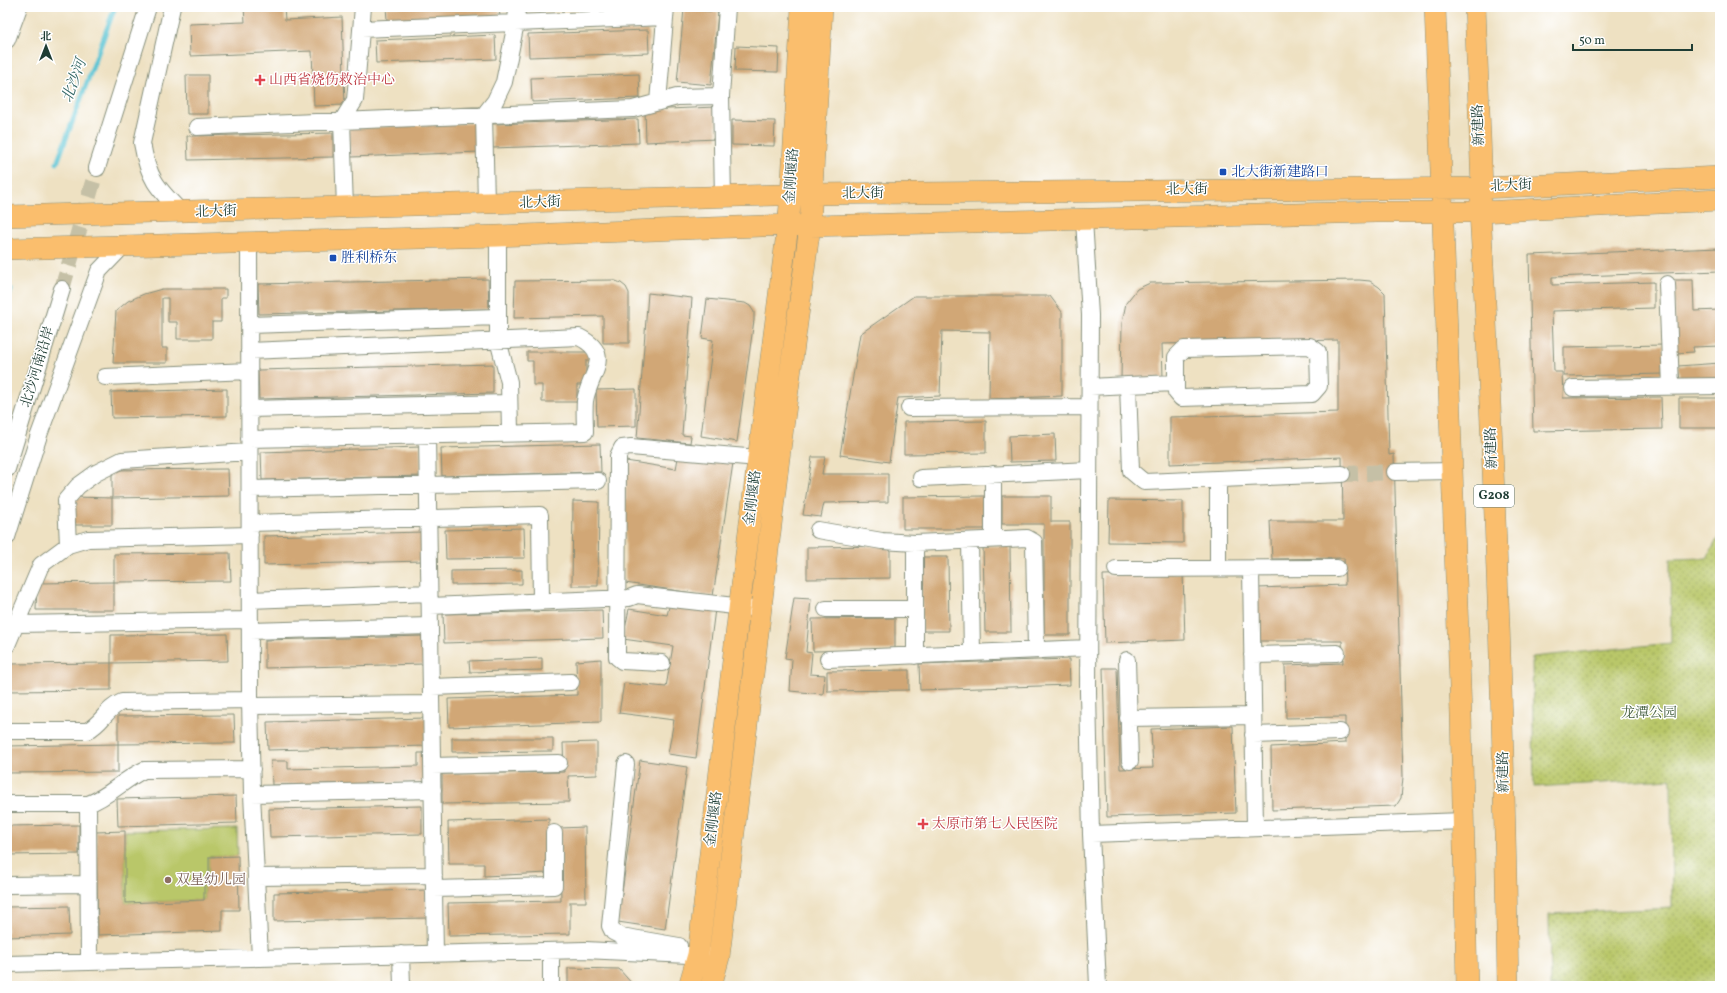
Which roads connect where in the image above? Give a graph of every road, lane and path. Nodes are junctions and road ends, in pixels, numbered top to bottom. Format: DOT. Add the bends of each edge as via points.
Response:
graph roads {
  1 [pos="19,7"];
  2 [pos="148,7"];
  3 [pos="172,7"];
  4 [pos="363,7"];
  5 [pos="517,7"];
  6 [pos="727,7"];
  7 [pos="802,7"];
  8 [pos="822,7"];
  9 [pos="1435,7"];
  10 [pos="1475,7"];
  11 [pos="666,12"];
  12 [pos="516,23"];
  13 [pos="361,30"];
  14 [pos="7,40"];
  15 [pos="721,96"];
  16 [pos="658,102"];
  17 [pos="484,115"];
  18 [pos="342,122"];
  19 [pos="197,127"];
  20 [pos="97,168"];
  21 [pos="1720,177"];
  22 [pos="1441,187"];
  23 [pos="1482,188"];
  24 [pos="813,194"];
  25 [pos="791,196"];
  26 [pos="723,198"];
  27 [pos="1720,200"];
  28 [pos="486,204"];
  29 [pos="345,208"];
  30 [pos="1441,212"];
  31 [pos="1480,212"];
  32 [pos="182,213"];
  33 [pos="7,216"];
  34 [pos="1084,220"];
  35 [pos="788,225"];
  36 [pos="810,226"];
  37 [pos="498,236"];
  38 [pos="249,242"];
  39 [pos="122,247"];
  40 [pos="7,249"];
  41 [pos="1667,284"];
  42 [pos="62,289"];
  43 [pos="498,317"];
  44 [pos="431,319"];
  45 [pos="249,325"];
  46 [pos="498,340"];
  47 [pos="431,344"];
  48 [pos="249,351"];
  49 [pos="249,371"];
  50 [pos="106,377"];
  51 [pos="1176,383"];
  52 [pos="1128,385"];
  53 [pos="1090,386"];
  54 [pos="1720,386"];
  55 [pos="1671,387"];
  56 [pos="1574,388"];
  57 [pos="509,403"];
  58 [pos="1089,407"];
  59 [pos="908,408"];
  60 [pos="249,409"];
  61 [pos="510,433"];
  62 [pos="427,435"];
  63 [pos="250,445"];
  64 [pos="758,458"];
  65 [pos="7,469"];
  66 [pos="1089,470"];
  67 [pos="1452,471"];
  68 [pos="1395,472"];
  69 [pos="993,474"];
  70 [pos="1342,474"];
  71 [pos="921,478"];
  72 [pos="1218,479"];
  73 [pos="598,481"];
  74 [pos="428,485"];
  75 [pos="250,489"];
  76 [pos="428,518"];
  77 [pos="250,529"];
  78 [pos="818,530"];
  79 [pos="7,537"];
  80 [pos="993,539"];
  81 [pos="970,541"];
  82 [pos="915,543"];
  83 [pos="68,546"];
  84 [pos="1337,568"];
  85 [pos="1116,569"];
  86 [pos="1218,569"];
  87 [pos="1251,569"];
  88 [pos="617,598"];
  89 [pos="430,599"];
  90 [pos="250,600"];
  91 [pos="541,601"];
  92 [pos="740,606"];
  93 [pos="761,609"];
  94 [pos="826,609"];
  95 [pos="915,609"];
  96 [pos="16,624"];
  97 [pos="250,626"];
  98 [pos="430,626"];
  99 [pos="7,645"];
  100 [pos="1088,648"];
  101 [pos="1036,650"];
  102 [pos="972,653"];
  103 [pos="1337,653"];
  104 [pos="1252,655"];
  105 [pos="915,656"];
  106 [pos="828,659"];
  107 [pos="1127,660"];
  108 [pos="662,663"];
  109 [pos="571,682"];
  110 [pos="431,687"];
  111 [pos="250,703"];
  112 [pos="431,704"];
  113 [pos="1253,716"];
  114 [pos="1128,718"];
  115 [pos="7,731"];
  116 [pos="1340,732"];
  117 [pos="1253,735"];
  118 [pos="1130,760"];
  119 [pos="559,763"];
  120 [pos="626,764"];
  121 [pos="432,766"];
  122 [pos="252,770"];
  123 [pos="433,790"];
  124 [pos="252,794"];
  125 [pos="7,804"];
  126 [pos="88,804"];
  127 [pos="1464,821"];
  128 [pos="1255,828"];
  129 [pos="554,833"];
  130 [pos="1091,834"];
  131 [pos="256,877"];
  132 [pos="434,882"];
  133 [pos="88,884"];
  134 [pos="7,885"];
  135 [pos="551,951"];
  136 [pos="401,954"];
  137 [pos="435,954"];
  138 [pos="698,955"];
  139 [pos="720,957"];
  140 [pos="260,958"];
  141 [pos="89,962"];
  142 [pos="7,964"];
  143 [pos="402,986"];
  144 [pos="551,986"];
  145 [pos="689,986"];
  146 [pos="711,986"];
  147 [pos="1098,986"];
  148 [pos="1467,986"];
  149 [pos="1508,986"];
  1 -- 14 [label="street"];
  2 -- 20 [label="street"];
  3 -- 32 [label="street" via="142,143 146,163 158,189"];
  4 -- 13 [label="street"];
  5 -- 12 [label="street"];
  6 -- 15 [label="street"];
  7 -- 25 [label="main road, 金刚堰路"];
  8 -- 24 [label="main road"];
  9 -- 22 [label="main road, G208"];
  10 -- 23 [label="main road, 新建路 / G208"];
  11 -- 12 [label="street"];
  11 -- 16 [label="street"];
  12 -- 13 [label="street"];
  12 -- 17 [label="street" via="504,82 495,101"];
  13 -- 18 [label="street" via="354,100"];
  15 -- 16 [label="street" via="677,97"];
  15 -- 26 [label="street"];
  16 -- 17 [label="street" via="633,109"];
  17 -- 18 [label="street"];
  17 -- 28 [label="street"];
  18 -- 19 [label="street"];
  18 -- 29 [label="street"];
  21 -- 23 [label="main road, 北大街"];
  22 -- 23 [label="main road, 北大街"];
  22 -- 24 [label="main road, 北大街"];
  22 -- 30 [label="main road, G208"];
  23 -- 31 [label="main road, 新建路 / G208"];
  24 -- 25 [label="main road, 北大街"];
  24 -- 36 [label="main road"];
  25 -- 26 [label="main road, 北大街"];
  25 -- 35 [label="main road, 金刚堰路"];
  26 -- 28 [label="main road, 北大街"];
  27 -- 31 [label="main road, 北大街"];
  28 -- 29 [label="main road, 北大街"];
  29 -- 32 [label="main road, 北大街"];
  30 -- 31 [label="main road, 北大街"];
  30 -- 34 [label="main road, 北大街"];
  30 -- 67 [label="main road, G208"];
  31 -- 149 [label="main road, 新建路 / G208" via="1489,362 1502,712"];
  32 -- 33 [label="main road, 北大街"];
  34 -- 36 [label="main road, 北大街"];
  34 -- 53 [label="street" via="1090,315"];
  35 -- 36 [label="main road, 北大街"];
  35 -- 37 [label="main road, 北大街"];
  35 -- 64 [label="main road, 金刚堰路"];
  36 -- 93 [label="main road"];
  37 -- 38 [label="main road, 北大街"];
  37 -- 43 [label="street"];
  38 -- 39 [label="main road, 北大街"];
  38 -- 45 [label="street"];
  39 -- 40 [label="main road, 北大街"];
  39 -- 79 [label="street" via="99,271 39,435"];
  41 -- 55 [label="street"];
  42 -- 65 [label="street, 北沙河南沿岸"];
  43 -- 44 [label="street"];
  43 -- 46 [label="street"];
  44 -- 45 [label="street"];
  44 -- 47 [label="street"];
  45 -- 48 [label="street"];
  46 -- 47 [label="street"];
  46 -- 57 [label="street" via="509,382"];
  46 -- 61 [label="street" via="579,337 595,347 598,356 597,367 585,400 585,432"];
  47 -- 48 [label="street"];
  48 -- 49 [label="street"];
  49 -- 50 [label="street"];
  49 -- 60 [label="street"];
  51 -- 51 [label="street" via="1176,357 1184,349 1310,346 1318,352 1319,386 1312,394 1181,398 1176,392"];
  51 -- 52 [label="street"];
  52 -- 53 [label="street"];
  52 -- 72 [label="street" via="1131,471 1144,482"];
  53 -- 58 [label="street"];
  54 -- 55 [label="street"];
  55 -- 56 [label="street"];
  57 -- 60 [label="street"];
  57 -- 61 [label="street"];
  58 -- 59 [label="street"];
  58 -- 66 [label="street"];
  60 -- 63 [label="street"];
  61 -- 62 [label="street"];
  62 -- 63 [label="street"];
  62 -- 74 [label="street"];
  63 -- 75 [label="street"];
  63 -- 83 [label="street" via="122,460 96,473 78,486 66,500"];
  64 -- 88 [label="street" via="622,448 618,456"];
  64 -- 92 [label="main road, 金刚堰路"];
  66 -- 69 [label="street"];
  66 -- 100 [label="street"];
  67 -- 68 [label="street"];
  67 -- 127 [label="main road, G208"];
  69 -- 71 [label="street"];
  69 -- 80 [label="street"];
  70 -- 72 [label="street"];
  72 -- 86 [label="street"];
  73 -- 74 [label="street"];
  74 -- 75 [label="street"];
  74 -- 76 [label="street"];
  75 -- 77 [label="street"];
  76 -- 77 [label="street"];
  76 -- 89 [label="street"];
  76 -- 91 [label="street" via="540,514"];
  77 -- 83 [label="street" via="88,539"];
  77 -- 90 [label="street"];
  78 -- 82 [label="street" via="882,541"];
  80 -- 81 [label="street"];
  80 -- 101 [label="street" via="1027,538 1034,542"];
  81 -- 82 [label="street"];
  81 -- 102 [label="street"];
  82 -- 95 [label="street"];
  83 -- 96 [label="street" via="41,564"];
  84 -- 87 [label="street"];
  85 -- 86 [label="street"];
  86 -- 87 [label="street"];
  87 -- 104 [label="street"];
  88 -- 91 [label="street"];
  88 -- 92 [label="street" via="638,595"];
  88 -- 108 [label="street" via="617,657 622,661"];
  89 -- 90 [label="street"];
  89 -- 91 [label="street"];
  89 -- 98 [label="street"];
  90 -- 97 [label="street"];
  92 -- 93 [label="street"];
  92 -- 138 [label="main road, 金刚堰路"];
  93 -- 139 [label="main road"];
  94 -- 95 [label="street"];
  95 -- 105 [label="street"];
  96 -- 97 [label="street"];
  96 -- 99 [label="street"];
  97 -- 98 [label="street"];
  97 -- 111 [label="street"];
  98 -- 110 [label="street"];
  100 -- 101 [label="street"];
  100 -- 130 [label="street"];
  101 -- 102 [label="street"];
  102 -- 105 [label="street"];
  103 -- 104 [label="street"];
  104 -- 113 [label="street"];
  105 -- 106 [label="street"];
  107 -- 114 [label="street"];
  109 -- 110 [label="street"];
  110 -- 112 [label="street"];
  111 -- 112 [label="street"];
  111 -- 115 [label="street" via="122,702 112,706 96,726 87,731"];
  111 -- 122 [label="street"];
  112 -- 121 [label="street"];
  113 -- 114 [label="street"];
  113 -- 117 [label="street"];
  114 -- 118 [label="street"];
  116 -- 117 [label="street"];
  117 -- 128 [label="street"];
  119 -- 121 [label="street"];
  120 -- 138 [label="street" via="610,926 613,932 621,936 675,944"];
  121 -- 123 [label="street"];
  122 -- 124 [label="street"];
  122 -- 126 [label="street" via="144,770 132,775 98,801"];
  123 -- 124 [label="street"];
  123 -- 132 [label="street"];
  124 -- 131 [label="street"];
  125 -- 126 [label="street"];
  126 -- 133 [label="street"];
  127 -- 128 [label="street"];
  127 -- 148 [label="main road, G208"];
  128 -- 130 [label="street"];
  129 -- 132 [label="street" via="554,886"];
  130 -- 147 [label="street"];
  131 -- 132 [label="street"];
  131 -- 140 [label="street"];
  132 -- 137 [label="street"];
  133 -- 134 [label="street"];
  133 -- 141 [label="street"];
  135 -- 137 [label="street"];
  135 -- 138 [label="street"];
  135 -- 144 [label="street"];
  136 -- 137 [label="street"];
  136 -- 140 [label="street"];
  136 -- 143 [label="street"];
  138 -- 139 [label="street"];
  138 -- 145 [label="main road, 金刚堰路"];
  139 -- 146 [label="main road"];
  140 -- 141 [label="street"];
  141 -- 142 [label="street"];
}
